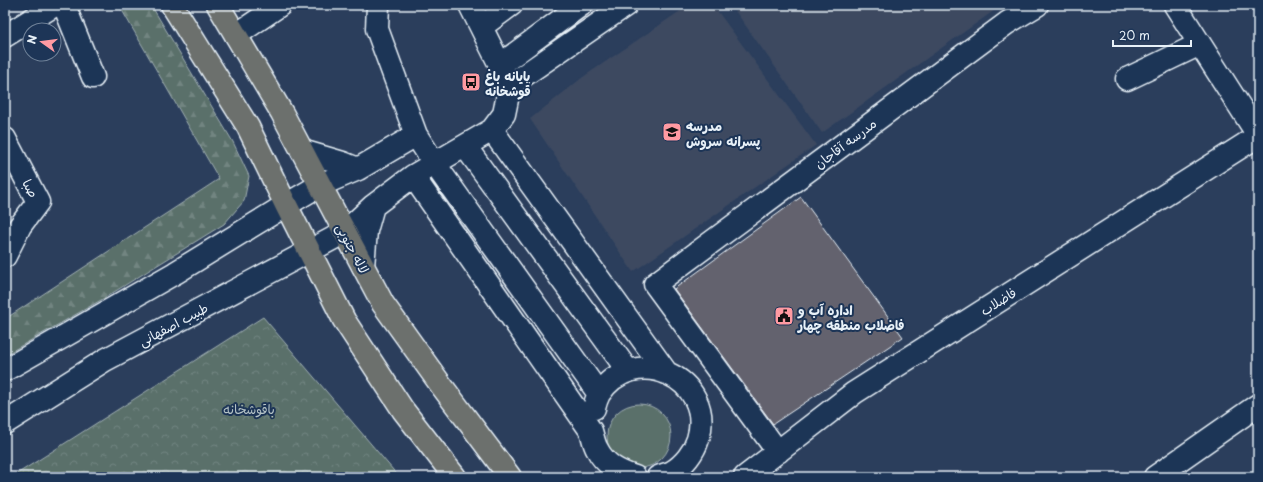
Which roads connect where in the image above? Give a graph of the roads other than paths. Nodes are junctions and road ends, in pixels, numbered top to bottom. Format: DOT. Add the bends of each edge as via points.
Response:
graph roads {
  1 [pos="55,5"];
  2 [pos="64,5"];
  3 [pos="172,5"];
  4 [pos="218,5"];
  5 [pos="280,5"];
  6 [pos="378,5"];
  7 [pos="470,5"];
  8 [pos="511,5"];
  9 [pos="581,5"];
  10 [pos="626,5"];
  11 [pos="1037,5"];
  12 [pos="1175,5"];
  13 [pos="481,27"];
  14 [pos="236,35"];
  15 [pos="5,36"];
  16 [pos="1200,44"];
  17 [pos="500,65"];
  18 [pos="93,77"];
  19 [pos="1127,79"];
  20 [pos="510,85"];
  21 [pos="492,130"];
  22 [pos="416,135"];
  23 [pos="1258,135"];
  24 [pos="5,139"];
  25 [pos="465,146"];
  26 [pos="302,151"];
  27 [pos="434,164"];
  28 [pos="358,169"];
  29 [pos="413,176"];
  30 [pos="320,185"];
  31 [pos="286,205"];
  32 [pos="374,206"];
  33 [pos="345,232"];
  34 [pos="309,250"];
  35 [pos="5,256"];
  36 [pos="363,266"];
  37 [pos="5,370"];
  38 [pos="628,371"];
  39 [pos="666,372"];
  40 [pos="599,394"];
  41 [pos="1258,405"];
  42 [pos="5,423"];
  43 [pos="591,431"];
  44 [pos="778,452"];
  45 [pos="455,477"];
  46 [pos="510,477"];
  47 [pos="635,477"];
  48 [pos="658,477"];
  49 [pos="746,477"];
  50 [pos="1155,477"];
  1 -- 15 [label="street"];
  2 -- 18 [label="street"];
  3 -- 31 [label="main road" via="248,127"];
  4 -- 14 [label="main road, لاله جنوبی"];
  5 -- 14 [label="street"];
  6 -- 22 [label="street" via="377,29"];
  7 -- 13 [label="street"];
  8 -- 13 [label="street"];
  9 -- 17 [label="street"];
  10 -- 20 [label="street"];
  11 -- 44 [label="street, مدرسه آقاجان" via="1007,23 655,284"];
  12 -- 16 [label="street"];
  13 -- 17 [label="street"];
  14 -- 26 [label="main road, لاله جنوبی"];
  16 -- 19 [label="street"];
  16 -- 23 [label="street"];
  17 -- 20 [label="street"];
  20 -- 21 [label="street" via="504,114"];
  21 -- 25 [label="street, طبیب اصفهانی"];
  21 -- 39 [label="street"];
  22 -- 27 [label="street"];
  22 -- 28 [label="street"];
  23 -- 44 [label="street, فاضلاب" via="854,393"];
  24 -- 35 [label="street, صبا" via="38,202 20,226"];
  25 -- 27 [label="street, طبیب اصفهانی"];
  25 -- 38 [label="street"];
  26 -- 28 [label="street"];
  26 -- 30 [label="main road, لاله جنوبی"];
  27 -- 29 [label="street, طبیب اصفهانی"];
  27 -- 40 [label="street"];
  28 -- 30 [label="street"];
  29 -- 32 [label="street, طبیب اصفهانی"];
  29 -- 43 [label="street"];
  30 -- 31 [label="street"];
  30 -- 33 [label="main road, لاله جنوبی"];
  31 -- 34 [label="main road"];
  31 -- 37 [label="street" via="175,273"];
  32 -- 33 [label="street, طبیب اصفهانی"];
  32 -- 36 [label="street" via="366,231"];
  33 -- 34 [label="street, طبیب اصفهانی"];
  33 -- 36 [label="main road, لاله جنوبی"];
  34 -- 42 [label="street, طبیب اصفهانی" via="105,360"];
  34 -- 45 [label="main road" via="348,326 403,410"];
  36 -- 46 [label="main road, لاله جنوبی" via="383,304"];
  38 -- 39 [label="street" via="647,368"];
  38 -- 40 [label="street" via="612,380"];
  39 -- 48 [label="street" via="682,382 694,396 700,412 701,430 696,447 686,461 672,472"];
  40 -- 43 [label="street" via="592,412"];
  41 -- 50 [label="street"];
  43 -- 47 [label="street" via="597,449 608,463 622,473"];
  44 -- 49 [label="street, فاضلاب"];
}
